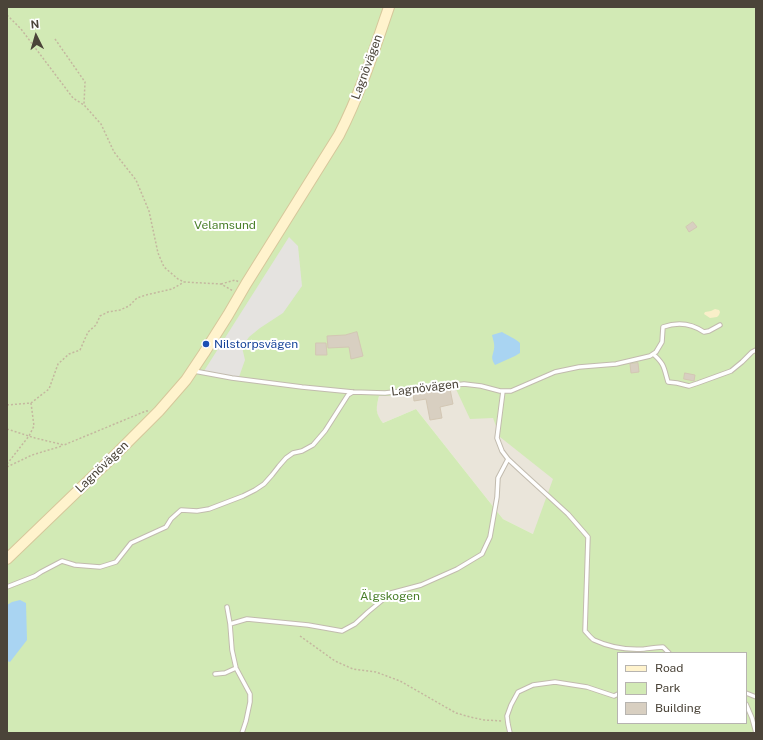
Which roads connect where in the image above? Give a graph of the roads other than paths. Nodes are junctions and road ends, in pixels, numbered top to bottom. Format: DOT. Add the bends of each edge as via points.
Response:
graph roads {
  1 [pos="388,7"];
  2 [pos="720,325"];
  3 [pos="756,350"];
  4 [pos="653,354"];
  5 [pos="192,371"];
  6 [pos="503,391"];
  7 [pos="353,392"];
  8 [pos="508,459"];
  9 [pos="7,558"];
  10 [pos="7,587"];
  11 [pos="227,607"];
  12 [pos="230,624"];
  13 [pos="620,648"];
  14 [pos="622,652"];
  15 [pos="668,652"];
  16 [pos="236,668"];
  17 [pos="215,674"];
  18 [pos="617,694"];
  19 [pos="747,706"];
  20 [pos="242,733"];
  21 [pos="510,733"];
  22 [pos="756,733"];
  1 -- 5 [label="street, Lagnövägen" via="350,115"];
  2 -- 4 [label="lane" via="704,332 688,324 663,327 662,342"];
  3 -- 4 [label="lane" via="730,371 689,386 668,382 664,366"];
  4 -- 6 [label="lane, Lagnövägen" via="616,364 555,372 510,391"];
  5 -- 7 [label="lane, Lagnövägen"];
  5 -- 9 [label="street, Lagnövägen" via="159,411"];
  6 -- 7 [label="lane, Lagnövägen" via="464,384 386,393"];
  6 -- 8 [label="lane" via="497,438"];
  7 -- 10 [label="lane" via="348,395 313,445 286,458 264,484 255,490 209,509 181,510 166,527 132,543 116,562 100,568 62,561 35,576"];
  8 -- 12 [label="lane" via="498,478 490,536 482,554 457,569 421,585 391,593 355,624 342,630 247,619"];
  8 -- 13 [label="lane" via="568,514 588,537 585,631 593,639"];
  11 -- 12 [label="lane"];
  12 -- 16 [label="lane"];
  13 -- 14 [label="lane"];
  13 -- 15 [label="lane" via="663,647"];
  16 -- 17 [label="lane" via="226,673"];
  16 -- 20 [label="lane" via="250,694"];
  18 -- 21 [label="lane" via="614,696 587,687 555,682 533,684 518,692 511,705 507,716"];
  19 -- 22 [label="lane"];
}
